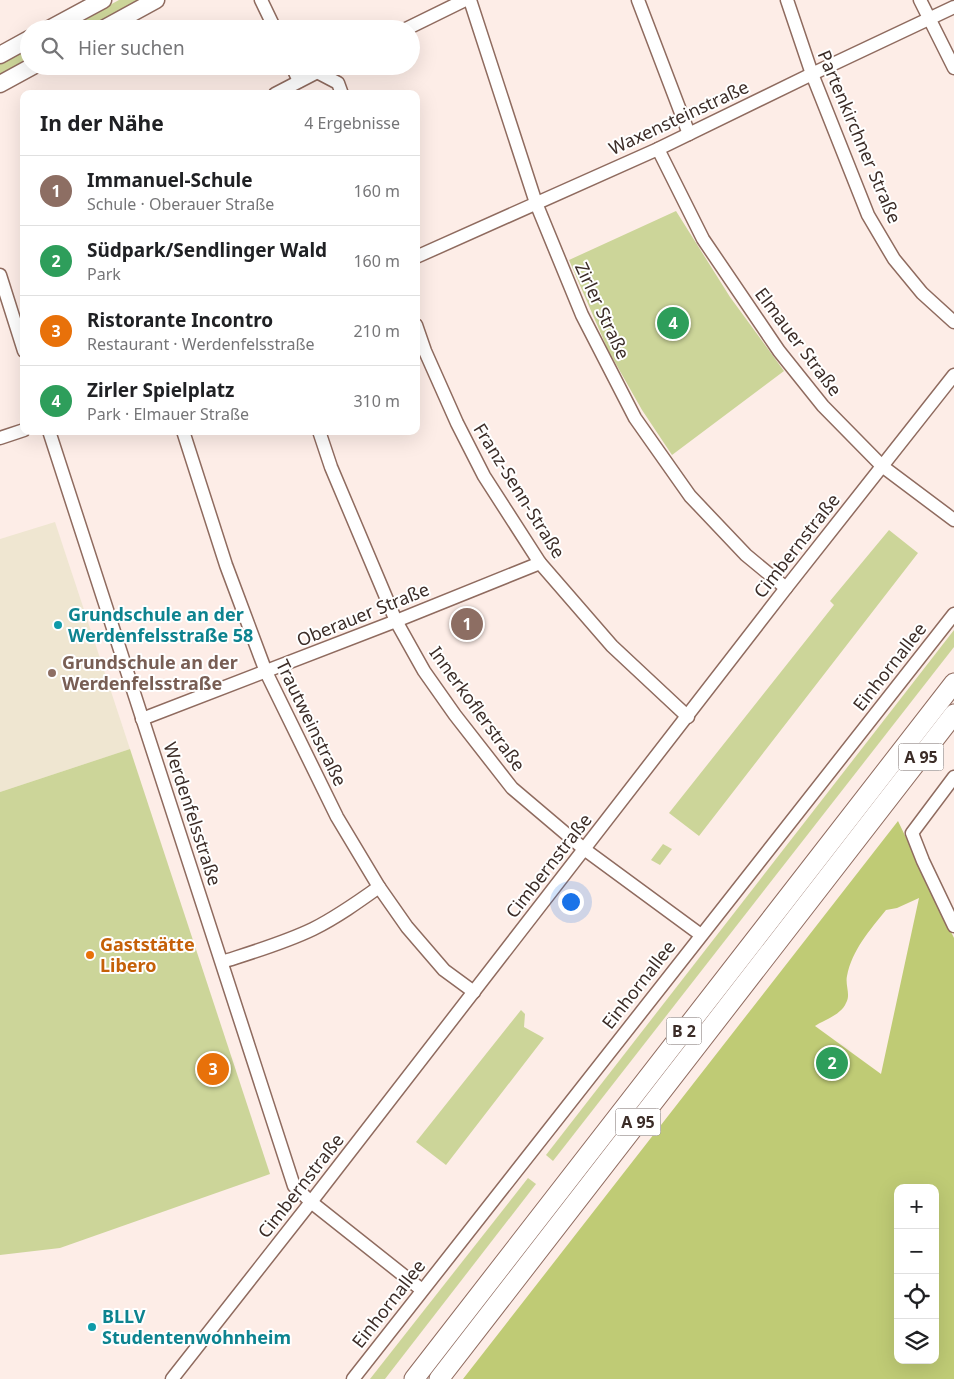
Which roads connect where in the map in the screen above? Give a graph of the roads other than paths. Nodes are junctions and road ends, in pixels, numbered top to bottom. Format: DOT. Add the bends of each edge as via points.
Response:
graph roads {
  1 [pos="103,0"];
  2 [pos="156,0"];
  3 [pos="261,0"];
  4 [pos="465,0"];
  5 [pos="470,0"];
  6 [pos="638,0"];
  7 [pos="787,0"];
  8 [pos="920,0"];
  9 [pos="954,7"];
  10 [pos="929,19"];
  11 [pos="66,20"];
  12 [pos="119,20"];
  13 [pos="271,20"];
  14 [pos="420,22"];
  15 [pos="20,44"];
  16 [pos="0,55"];
  17 [pos="954,68"];
  18 [pos="20,73"];
  19 [pos="812,74"];
  20 [pos="296,75"];
  21 [pos="311,75"];
  22 [pos="329,75"];
  23 [pos="299,81"];
  24 [pos="0,84"];
  25 [pos="282,90"];
  26 [pos="341,90"];
  27 [pos="689,134"];
  28 [pos="658,149"];
  29 [pos="536,203"];
  30 [pos="420,254"];
  31 [pos="0,275"];
  32 [pos="954,322"];
  33 [pos="420,337"];
  34 [pos="20,338"];
  35 [pos="954,375"];
  36 [pos="20,431"];
  37 [pos="50,435"];
  38 [pos="184,435"];
  39 [pos="320,435"];
  40 [pos="0,438"];
  41 [pos="882,466"];
  42 [pos="954,520"];
  43 [pos="540,563"];
  44 [pos="786,588"];
  45 [pos="954,614"];
  46 [pos="396,621"];
  47 [pos="266,672"];
  48 [pos="954,683"];
  49 [pos="954,714"];
  50 [pos="688,717"];
  51 [pos="142,719"];
  52 [pos="954,777"];
  53 [pos="584,849"];
  54 [pos="379,887"];
  55 [pos="954,926"];
  56 [pos="701,935"];
  57 [pos="222,962"];
  58 [pos="474,992"];
  59 [pos="311,1202"];
  60 [pos="422,1290"];
  61 [pos="172,1379"];
  62 [pos="353,1379"];
  63 [pos="414,1379"];
  64 [pos="438,1379"];
  1 -- 11 [label="main road"];
  2 -- 12 [label="main road"];
  3 -- 13 [label="street"];
  4 -- 14 [label="street"];
  5 -- 29 [label="street, Zirler Straße"];
  6 -- 27 [label="street"];
  7 -- 19 [label="street, Partenkirchner Straße"];
  8 -- 10 [label="street"];
  9 -- 10 [label="street, Waxensteinstraße"];
  10 -- 17 [label="street"];
  10 -- 19 [label="street, Waxensteinstraße"];
  15 -- 16 [label="main road"];
  18 -- 24 [label="main road"];
  19 -- 27 [label="street, Waxensteinstraße"];
  19 -- 32 [label="street, Partenkirchner Straße" via="868,215 894,259"];
  20 -- 23 [label="street"];
  21 -- 23 [label="street"];
  22 -- 26 [label="street"];
  23 -- 25 [label="street"];
  27 -- 28 [label="street, Waxensteinstraße"];
  28 -- 29 [label="street, Waxensteinstraße"];
  28 -- 41 [label="street, Elmauer Straße" via="703,239 774,344 823,406"];
  29 -- 30 [label="street, Waxensteinstraße"];
  29 -- 44 [label="street, Zirler Straße" via="582,316 635,418 690,496 746,555"];
  31 -- 34 [label="street"];
  33 -- 43 [label="street, Franz-Senn-Straße" via="484,476"];
  35 -- 41 [label="street, Cimbernstraße"];
  36 -- 40 [label="street"];
  37 -- 51 [label="street, Werdenfelsstraße"];
  38 -- 47 [label="street, Trautweinstraße" via="226,565"];
  39 -- 46 [label="street, Innerkoflerstraße"];
  41 -- 42 [label="street, Elmauer Straße"];
  41 -- 44 [label="street, Cimbernstraße"];
  43 -- 46 [label="street, Oberauer Straße"];
  43 -- 50 [label="street, Franz-Senn-Straße" via="612,646"];
  44 -- 50 [label="street, Cimbernstraße"];
  45 -- 56 [label="street, Einhornallee"];
  46 -- 47 [label="street, Oberauer Straße"];
  46 -- 53 [label="street, Innerkoflerstraße" via="454,715 512,788"];
  47 -- 51 [label="street, Oberauer Straße"];
  47 -- 54 [label="street, Trautweinstraße" via="337,817"];
  48 -- 63 [label="highway, B 2"];
  49 -- 64 [label="highway, A 95"];
  50 -- 53 [label="street, Cimbernstraße"];
  51 -- 57 [label="street, Werdenfelsstraße"];
  52 -- 55 [label="street" via="912,833"];
  53 -- 56 [label="street, Innerkoflerstraße"];
  53 -- 58 [label="street, Cimbernstraße"];
  54 -- 57 [label="street" via="314,928 271,947"];
  54 -- 58 [label="street, Trautweinstraße" via="407,927 444,970"];
  56 -- 60 [label="street, Einhornallee"];
  57 -- 59 [label="street, Werdenfelsstraße" via="294,1186"];
  58 -- 59 [label="street, Cimbernstraße"];
  59 -- 60 [label="street, Werdenfelsstraße"];
  59 -- 61 [label="street, Cimbernstraße"];
  60 -- 62 [label="street, Einhornallee"];
}
